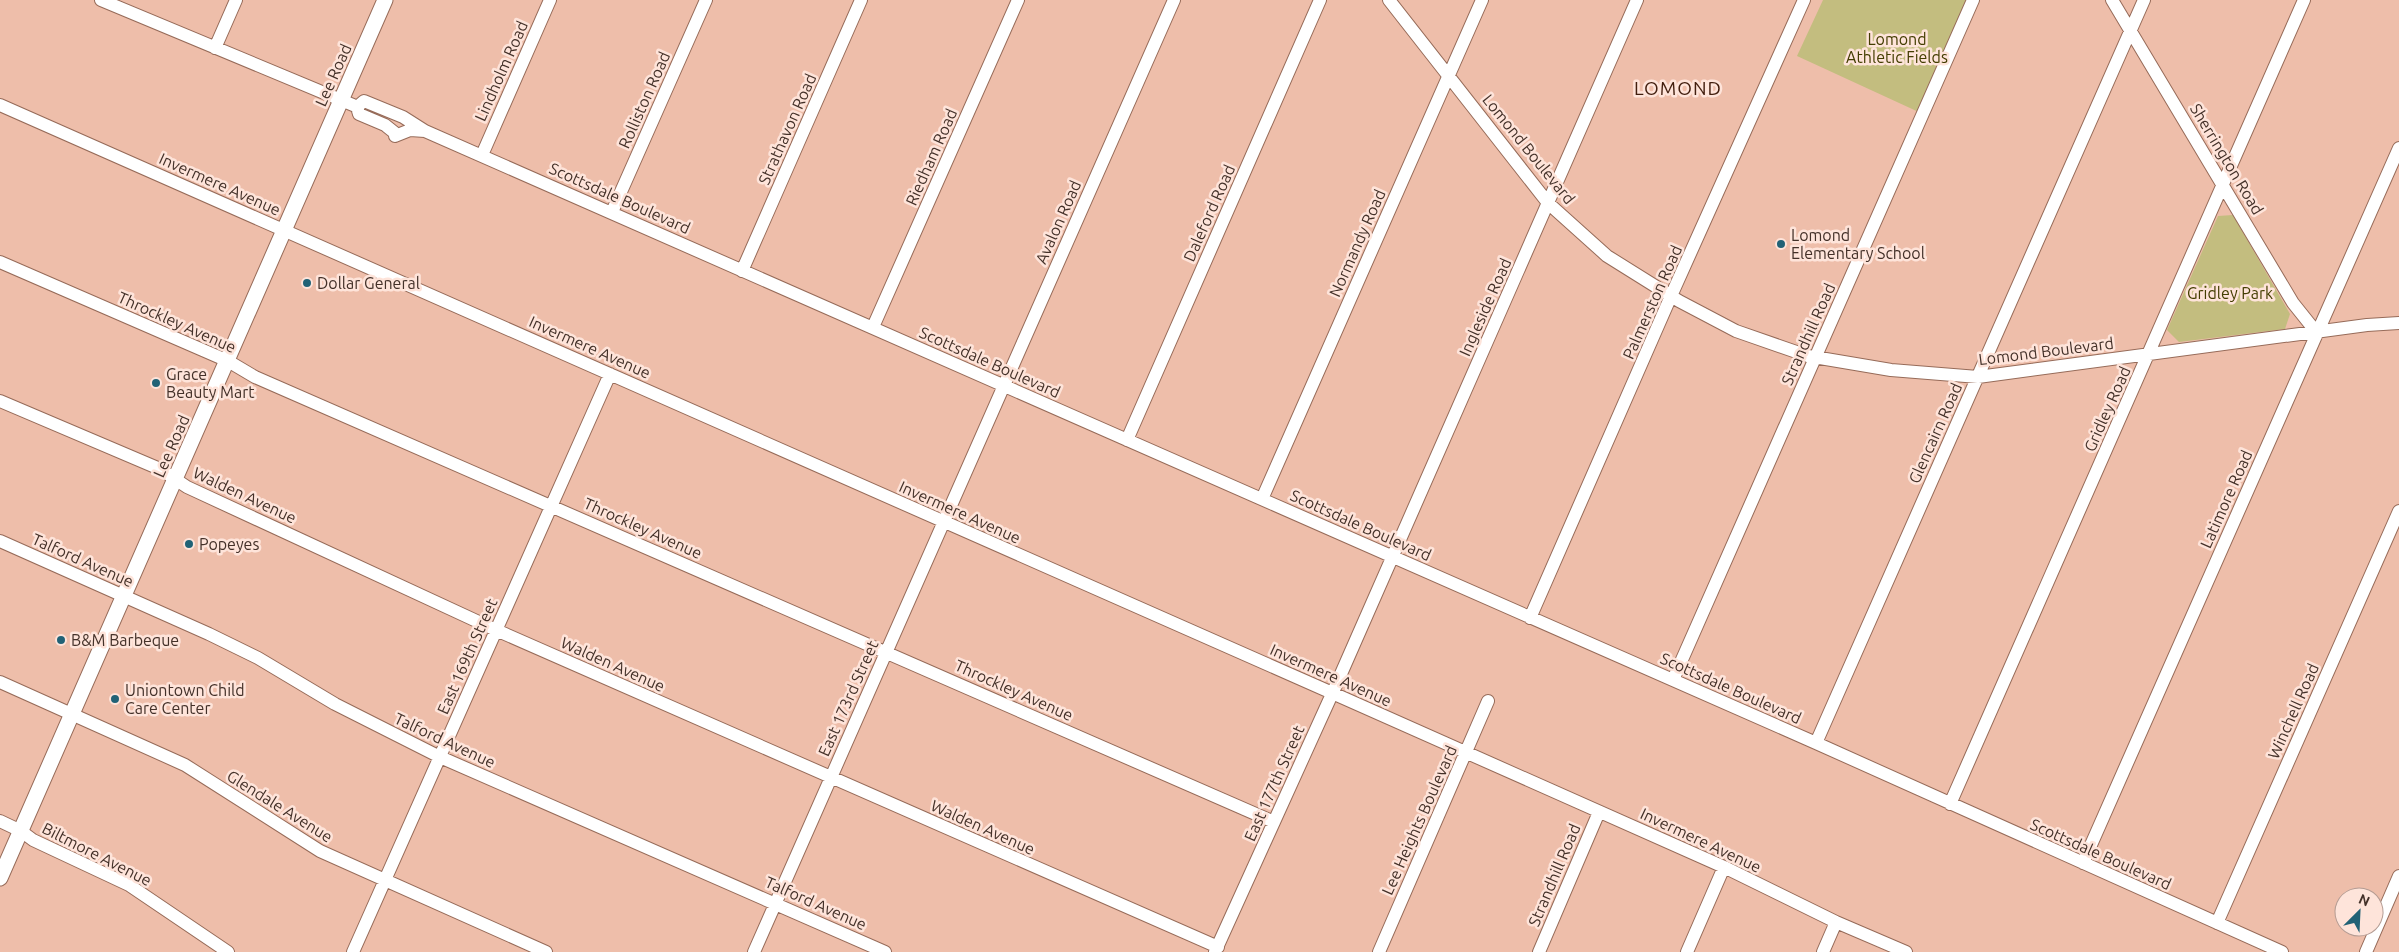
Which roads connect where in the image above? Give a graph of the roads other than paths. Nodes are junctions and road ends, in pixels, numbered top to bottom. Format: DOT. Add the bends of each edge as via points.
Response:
graph roads {
  1 [pos="102,0"];
  2 [pos="236,0"];
  3 [pos="385,0"];
  4 [pos="550,0"];
  5 [pos="706,0"];
  6 [pos="861,0"];
  7 [pos="1018,0"];
  8 [pos="1174,0"];
  9 [pos="1320,0"];
  10 [pos="1389,0"];
  11 [pos="1482,0"];
  12 [pos="1637,0"];
  13 [pos="1804,0"];
  14 [pos="1973,0"];
  15 [pos="2112,0"];
  16 [pos="2144,0"];
  17 [pos="2304,0"];
  18 [pos="2131,31"];
  19 [pos="215,48"];
  20 [pos="1449,76"];
  21 [pos="341,100"];
  22 [pos="0,105"];
  23 [pos="357,107"];
  24 [pos="425,131"];
  25 [pos="2399,148"];
  26 [pos="482,155"];
  27 [pos="2223,185"];
  28 [pos="1548,203"];
  29 [pos="612,212"];
  30 [pos="284,230"];
  31 [pos="0,262"];
  32 [pos="742,271"];
  33 [pos="1671,296"];
  34 [pos="2399,323"];
  35 [pos="873,327"];
  36 [pos="2317,333"];
  37 [pos="2148,355"];
  38 [pos="1816,356"];
  39 [pos="228,361"];
  40 [pos="610,374"];
  41 [pos="1978,377"];
  42 [pos="1002,386"];
  43 [pos="0,401"];
  44 [pos="1127,440"];
  45 [pos="972,457"];
  46 [pos="175,479"];
  47 [pos="1262,499"];
  48 [pos="552,506"];
  49 [pos="2399,511"];
  50 [pos="943,522"];
  51 [pos="0,541"];
  52 [pos="1392,558"];
  53 [pos="124,596"];
  54 [pos="1530,618"];
  55 [pos="1362,627"];
  56 [pos="496,630"];
  57 [pos="886,652"];
  58 [pos="1673,680"];
  59 [pos="0,682"];
  60 [pos="1332,693"];
  61 [pos="1488,701"];
  62 [pos="73,713"];
  63 [pos="1816,743"];
  64 [pos="1467,753"];
  65 [pos="440,757"];
  66 [pos="830,778"];
  67 [pos="1950,804"];
  68 [pos="1599,812"];
  69 [pos="0,821"];
  70 [pos="1274,822"];
  71 [pos="21,831"];
  72 [pos="2083,864"];
  73 [pos="1724,867"];
  74 [pos="2399,876"];
  75 [pos="0,878"];
  76 [pos="385,881"];
  77 [pos="776,904"];
  78 [pos="1836,922"];
  79 [pos="2217,923"];
  80 [pos="1216,950"];
  81 [pos="228,952"];
  82 [pos="353,952"];
  83 [pos="546,952"];
  84 [pos="754,952"];
  85 [pos="885,952"];
  86 [pos="1379,952"];
  87 [pos="1539,952"];
  88 [pos="1687,952"];
  89 [pos="1822,952"];
  90 [pos="1906,952"];
  91 [pos="2282,952"];
  92 [pos="2366,952"];
  1 -- 19 [label="street, Scottsdale Boulevard"];
  2 -- 19 [label="street"];
  3 -- 21 [label="main road, Lee Road"];
  4 -- 26 [label="street, Lindholm Road"];
  5 -- 29 [label="street, Rolliston Road"];
  6 -- 32 [label="street, Strathavon Road"];
  7 -- 35 [label="street, Riedham Road"];
  8 -- 42 [label="street, Avalon Road"];
  9 -- 44 [label="street, Daleford Road"];
  10 -- 20 [label="street, Lomond Boulevard"];
  11 -- 20 [label="street, Normandy Road"];
  12 -- 28 [label="street, Ingleside Road"];
  13 -- 33 [label="street, Palmerston Road"];
  14 -- 38 [label="street, Strandhill Road"];
  15 -- 18 [label="street, Sherrington Road"];
  16 -- 18 [label="street, Glencairn Road"];
  17 -- 27 [label="street, Gridley Road"];
  18 -- 27 [label="street, Sherrington Road"];
  18 -- 41 [label="street, Glencairn Road"];
  19 -- 21 [label="street, Scottsdale Boulevard"];
  20 -- 28 [label="street, Lomond Boulevard"];
  20 -- 47 [label="street, Normandy Road"];
  21 -- 23 [label="street, Scottsdale Boulevard"];
  21 -- 30 [label="main road, Lee Road"];
  22 -- 30 [label="street, Invermere Avenue"];
  23 -- 24 [label="street, Scottsdale Boulevard" via="364,102 403,117"];
  23 -- 24 [label="street, Scottsdale Boulevard" via="359,114 385,124 395,136 410,130"];
  24 -- 26 [label="street, Scottsdale Boulevard"];
  25 -- 36 [label="street, Latimore Road"];
  26 -- 29 [label="street, Scottsdale Boulevard"];
  27 -- 36 [label="street, Sherrington Road" via="2293,303"];
  27 -- 37 [label="street, Gridley Road"];
  28 -- 33 [label="street, Lomond Boulevard" via="1607,256"];
  28 -- 52 [label="street, Ingleside Road"];
  29 -- 32 [label="street, Scottsdale Boulevard"];
  30 -- 39 [label="main road, Lee Road"];
  30 -- 40 [label="street, Invermere Avenue"];
  31 -- 39 [label="street, Throckley Avenue"];
  32 -- 35 [label="street, Scottsdale Boulevard"];
  33 -- 38 [label="street, Lomond Boulevard" via="1736,331"];
  33 -- 54 [label="street, Palmerston Road"];
  34 -- 36 [label="street, Lomond Boulevard"];
  35 -- 42 [label="street, Scottsdale Boulevard"];
  36 -- 37 [label="street, Lomond Boulevard"];
  36 -- 72 [label="street, Latimore Road"];
  37 -- 41 [label="street, Lomond Boulevard"];
  37 -- 67 [label="street, Gridley Road"];
  38 -- 41 [label="street, Lomond Boulevard" via="1891,370"];
  38 -- 58 [label="street, Strandhill Road"];
  39 -- 46 [label="main road, Lee Road"];
  39 -- 48 [label="street, Throckley Avenue" via="255,377"];
  40 -- 48 [label="street, East 169th Street"];
  40 -- 50 [label="street, Invermere Avenue"];
  41 -- 63 [label="street, Glencairn Road"];
  42 -- 44 [label="street, Scottsdale Boulevard"];
  42 -- 45 [label="street, Avalon Road"];
  43 -- 46 [label="street, Walden Avenue" via="160,469"];
  44 -- 47 [label="street, Scottsdale Boulevard"];
  45 -- 50 [label="street, East 173rd Street"];
  46 -- 53 [label="main road, Lee Road"];
  46 -- 56 [label="street, Walden Avenue"];
  47 -- 52 [label="street, Scottsdale Boulevard"];
  48 -- 56 [label="street, East 169th Street"];
  48 -- 57 [label="street, Throckley Avenue"];
  49 -- 79 [label="street, Winchell Road"];
  50 -- 57 [label="street, East 173rd Street"];
  50 -- 60 [label="street, Invermere Avenue"];
  51 -- 53 [label="street, Talford Avenue"];
  52 -- 54 [label="street, Scottsdale Boulevard"];
  52 -- 55 [label="street, Ingleside Road"];
  53 -- 62 [label="main road, Lee Road"];
  53 -- 65 [label="street, Talford Avenue" via="258,658 334,704"];
  54 -- 58 [label="street, Scottsdale Boulevard"];
  55 -- 60 [label="street, East 177th Street"];
  56 -- 65 [label="street, East 169th Street"];
  56 -- 66 [label="street, Walden Avenue"];
  57 -- 66 [label="street, East 173rd Street"];
  57 -- 70 [label="street, Throckley Avenue"];
  58 -- 63 [label="street, Scottsdale Boulevard"];
  59 -- 62 [label="street, Glendale Avenue"];
  60 -- 64 [label="street, Invermere Avenue"];
  60 -- 70 [label="street, East 177th Street"];
  61 -- 64 [label="street, Lee Heights Boulevard"];
  62 -- 71 [label="main road, Lee Road"];
  62 -- 76 [label="street, Glendale Avenue" via="185,766 320,851"];
  63 -- 67 [label="street, Scottsdale Boulevard"];
  64 -- 68 [label="street, Invermere Avenue"];
  64 -- 86 [label="street, Lee Heights Boulevard"];
  65 -- 76 [label="street, East 169th Street"];
  65 -- 77 [label="street, Talford Avenue"];
  66 -- 77 [label="street, East 173rd Street"];
  66 -- 80 [label="street, Walden Avenue"];
  67 -- 72 [label="street, Scottsdale Boulevard"];
  68 -- 73 [label="street, Invermere Avenue"];
  68 -- 87 [label="street, Strandhill Road"];
  69 -- 71 [label="street, Biltmore Avenue"];
  70 -- 80 [label="street, East 177th Street"];
  71 -- 75 [label="main road, Lee Road"];
  71 -- 81 [label="street, Biltmore Avenue" via="33,840 129,885"];
  72 -- 79 [label="street, Scottsdale Boulevard"];
  73 -- 78 [label="street, Invermere Avenue"];
  73 -- 88 [label="street"];
  74 -- 92 [label="street"];
  76 -- 82 [label="street, East 169th Street"];
  76 -- 83 [label="street, Glendale Avenue"];
  77 -- 84 [label="street, East 173rd Street"];
  77 -- 85 [label="street, Talford Avenue"];
  78 -- 89 [label="street"];
  78 -- 90 [label="street, Invermere Avenue"];
  79 -- 91 [label="street, Scottsdale Boulevard"];
}
